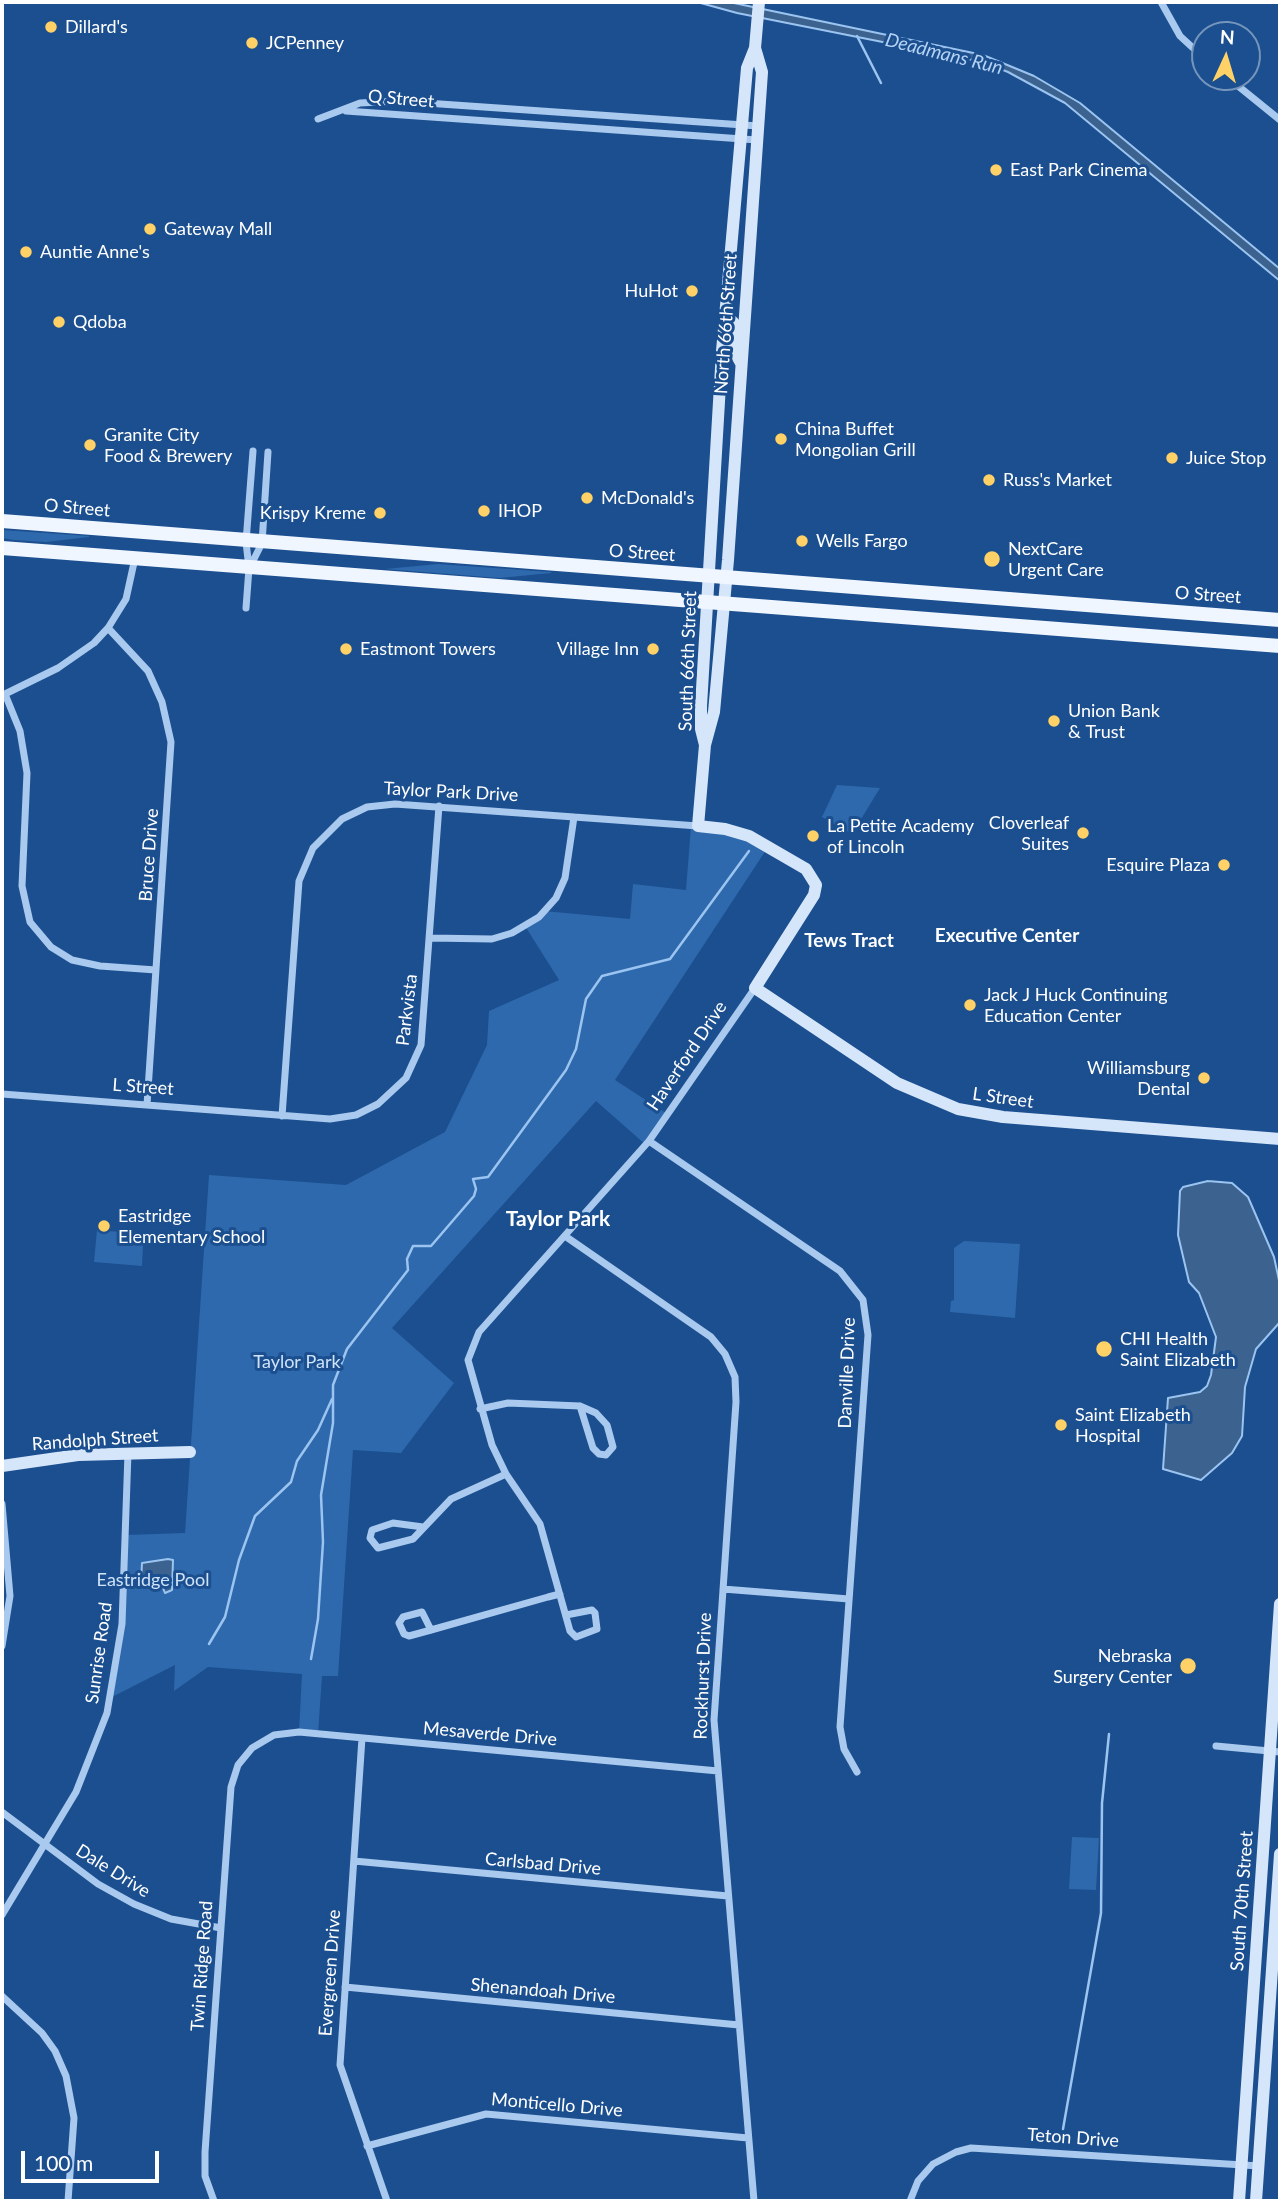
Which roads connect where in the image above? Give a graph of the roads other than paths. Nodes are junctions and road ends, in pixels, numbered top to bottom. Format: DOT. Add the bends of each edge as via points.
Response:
graph roads {
  1 [pos="759,2"];
  2 [pos="1161,2"];
  3 [pos="1191,46"];
  4 [pos="755,48"];
  5 [pos="1244,91"];
  6 [pos="1280,120"];
  7 [pos="742,126"];
  8 [pos="758,127"];
  9 [pos="741,140"];
  10 [pos="757,141"];
  11 [pos="730,276"];
  12 [pos="741,363"];
  13 [pos="253,451"];
  14 [pos="268,452"];
  15 [pos="2,522"];
  16 [pos="246,542"];
  17 [pos="261,543"];
  18 [pos="2,548"];
  19 [pos="135,558"];
  20 [pos="249,568"];
  21 [pos="708,578"];
  22 [pos="726,579"];
  23 [pos="708,603"];
  24 [pos="723,604"];
  25 [pos="246,608"];
  26 [pos="1280,620"];
  27 [pos="108,628"];
  28 [pos="1280,646"];
  29 [pos="3,695"];
  30 [pos="705,745"];
  31 [pos="439,806"];
  32 [pos="574,817"];
  33 [pos="698,827"];
  34 [pos="815,881"];
  35 [pos="430,937"];
  36 [pos="156,970"];
  37 [pos="755,988"];
  38 [pos="2,1094"];
  39 [pos="147,1105"];
  40 [pos="282,1116"];
  41 [pos="1280,1139"];
  42 [pos="649,1141"];
  43 [pos="565,1236"];
  44 [pos="580,1406"];
  45 [pos="480,1409"];
  46 [pos="190,1452"];
  47 [pos="128,1453"];
  48 [pos="2,1466"];
  49 [pos="506,1474"];
  50 [pos="2,1504"];
  51 [pos="423,1527"];
  52 [pos="723,1589"];
  53 [pos="560,1594"];
  54 [pos="849,1599"];
  55 [pos="1280,1604"];
  56 [pos="566,1615"];
  57 [pos="431,1630"];
  58 [pos="2,1646"];
  59 [pos="362,1738"];
  60 [pos="260,1742"];
  61 [pos="1216,1746"];
  62 [pos="1275,1751"];
  63 [pos="718,1771"];
  64 [pos="857,1772"];
  65 [pos="2,1812"];
  66 [pos="45,1845"];
  67 [pos="1280,1854"];
  68 [pos="354,1861"];
  69 [pos="728,1896"];
  70 [pos="2,1915"];
  71 [pos="221,1928"];
  72 [pos="345,1987"];
  73 [pos="2,1996"];
  74 [pos="739,2025"];
  75 [pos="748,2138"];
  76 [pos="367,2146"];
  77 [pos="1241,2165"];
  78 [pos="1259,2166"];
  79 [pos="68,2201"];
  80 [pos="214,2201"];
  81 [pos="387,2201"];
  82 [pos="754,2201"];
  83 [pos="909,2201"];
  84 [pos="1239,2201"];
  85 [pos="1256,2201"];
  1 -- 4 [label="main road, North 66th Street"];
  2 -- 3 [label="street"];
  4 -- 7 [label="main road, North 66th Street" via="747,68"];
  4 -- 8 [label="main road, North 66th Street" via="762,72"];
  5 -- 6 [label="street"];
  7 -- 8 [label="street, Q Street"];
  7 -- 9 [label="main road, North 66th Street"];
  7 -- 9 [label="street, Q Street" via="397,101 360,103 318,118 367,110 494,124"];
  8 -- 10 [label="main road, North 66th Street"];
  9 -- 10 [label="street, Q Street"];
  9 -- 11 [label="main road, North 66th Street"];
  10 -- 12 [label="main road, North 66th Street"];
  11 -- 12 [label="main road" via="732,347"];
  11 -- 21 [label="main road, North 66th Street"];
  12 -- 22 [label="main road, North 66th Street"];
  13 -- 16 [label="street"];
  14 -- 17 [label="street"];
  15 -- 16 [label="main road, O Street"];
  16 -- 17 [label="main road, O Street"];
  16 -- 20 [label="street"];
  17 -- 20 [label="street"];
  17 -- 21 [label="main road, O Street"];
  18 -- 19 [label="main road"];
  19 -- 20 [label="main road"];
  19 -- 27 [label="street" via="127,599"];
  20 -- 23 [label="main road"];
  20 -- 25 [label="street"];
  21 -- 22 [label="main road, O Street"];
  21 -- 23 [label="main road, South 66th Street"];
  22 -- 24 [label="main road, North 66th Street"];
  22 -- 26 [label="main road, O Street"];
  23 -- 24 [label="main road"];
  23 -- 30 [label="main road, South 66th Street" via="701,717"];
  24 -- 28 [label="main road"];
  24 -- 30 [label="main road, South 66th Street" via="715,712"];
  27 -- 29 [label="street" via="78,656"];
  27 -- 36 [label="street, Bruce Drive" via="148,671 170,732"];
  29 -- 36 [label="street" via="20,731 27,773 22,886 30,922 51,947 72,960"];
  30 -- 33 [label="main road, South 66th Street"];
  31 -- 32 [label="street, Taylor Park Drive"];
  31 -- 35 [label="street, Parkvista"];
  31 -- 40 [label="street, Taylor Park Drive" via="388,804 360,809 331,827 309,854 298,888"];
  32 -- 33 [label="street, Taylor Park Drive"];
  32 -- 35 [label="street" via="565,878 556,898 539,917 492,939"];
  33 -- 34 [label="main road, Taylor Park Drive" via="744,834 806,869"];
  34 -- 37 [label="main road, Haverford Drive" via="814,895"];
  35 -- 40 [label="street, Parkvista" via="421,1045 401,1084 356,1115 330,1119"];
  36 -- 39 [label="street, Bruce Drive"];
  37 -- 41 [label="main road, L Street" via="897,1083 958,1109 1017,1119"];
  37 -- 42 [label="street, Haverford Drive"];
  38 -- 39 [label="street, L Street"];
  39 -- 40 [label="street, L Street"];
  42 -- 43 [label="street, Haverford Drive"];
  42 -- 54 [label="street, Danville Drive" via="840,1271 863,1300 868,1335"];
  43 -- 45 [label="street, Haverford Drive" via="479,1332 468,1360"];
  43 -- 52 [label="street, Rockhurst Drive" via="710,1336 731,1366 736,1402"];
  44 -- 44 [label="street" via="607,1425 613,1447 606,1455 593,1448"];
  44 -- 45 [label="street" via="508,1403"];
  45 -- 49 [label="street"];
  46 -- 47 [label="main road, Randolph Street"];
  47 -- 48 [label="main road, Randolph Street" via="68,1455"];
  47 -- 66 [label="street, Sunrise Road" via="122,1623 112,1692 83,1777"];
  49 -- 51 [label="street" via="451,1499"];
  49 -- 53 [label="street" via="540,1524"];
  50 -- 58 [label="street" via="10,1596"];
  51 -- 51 [label="street" via="413,1539 386,1548 378,1548 370,1538 372,1530 393,1523"];
  52 -- 54 [label="street"];
  52 -- 63 [label="street, Rockhurst Drive" via="714,1712"];
  53 -- 56 [label="street"];
  53 -- 57 [label="street"];
  54 -- 64 [label="street, Danville Drive" via="841,1714 844,1749"];
  55 -- 62 [label="main road, South 70th Street"];
  56 -- 56 [label="street" via="576,1637 597,1629 592,1609"];
  57 -- 57 [label="street" via="409,1636 399,1623 403,1616 422,1612"];
  59 -- 60 [label="street, Mesaverde Drive" via="286,1732"];
  59 -- 63 [label="street, Mesaverde Drive"];
  59 -- 68 [label="street, Evergreen Drive"];
  60 -- 71 [label="street, Twin Ridge Road" via="240,1760 232,1782"];
  61 -- 62 [label="street"];
  62 -- 77 [label="main road, South 70th Street"];
  63 -- 69 [label="street, Rockhurst Drive"];
  65 -- 66 [label="street, Dale Drive"];
  66 -- 70 [label="street, Sunrise Road"];
  66 -- 71 [label="street, Dale Drive" via="134,1905 171,1919"];
  67 -- 78 [label="main road, South 70th Street"];
  68 -- 69 [label="street, Carlsbad Drive"];
  68 -- 72 [label="street, Evergreen Drive"];
  69 -- 74 [label="street, Rockhurst Drive"];
  71 -- 80 [label="street, Twin Ridge Road" via="204,2163"];
  72 -- 74 [label="street, Shenandoah Drive"];
  72 -- 76 [label="street, Evergreen Drive" via="340,2065"];
  73 -- 79 [label="street" via="42,2033 66,2076 74,2118"];
  74 -- 75 [label="street, Rockhurst Drive"];
  75 -- 76 [label="street, Monticello Drive" via="486,2114"];
  75 -- 82 [label="street, Rockhurst Drive"];
  76 -- 81 [label="street, Evergreen Drive"];
  77 -- 78 [label="street, Teton Drive"];
  77 -- 83 [label="street, Teton Drive" via="971,2148 933,2164"];
  77 -- 84 [label="main road, South 70th Street"];
  78 -- 85 [label="main road, South 70th Street"];
}
